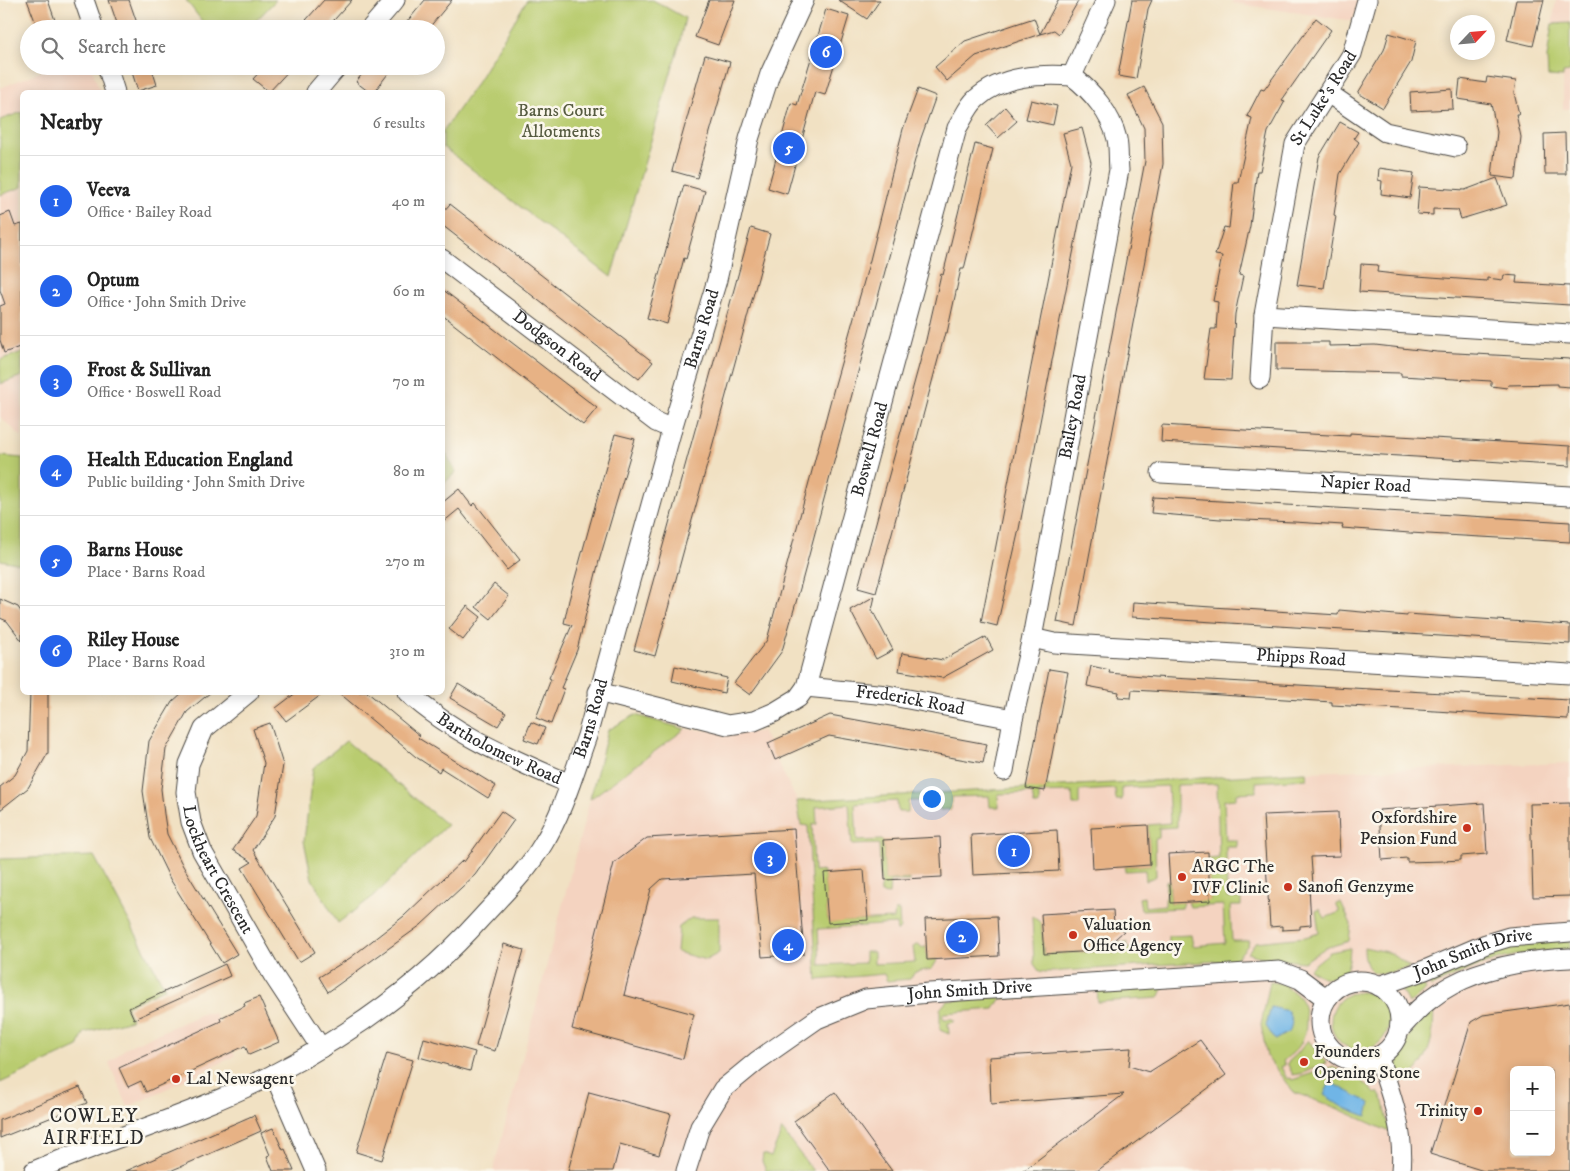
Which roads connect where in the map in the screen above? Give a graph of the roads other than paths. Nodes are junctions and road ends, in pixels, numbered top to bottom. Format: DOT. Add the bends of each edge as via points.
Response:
graph roads {
  1 [pos="84,0"];
  2 [pos="395,0"];
  3 [pos="804,0"];
  4 [pos="1106,0"];
  5 [pos="1367,0"];
  6 [pos="91,20"];
  7 [pos="378,20"];
  8 [pos="110,75"];
  9 [pos="330,75"];
  10 [pos="1072,76"];
  11 [pos="114,90"];
  12 [pos="318,90"];
  13 [pos="1328,93"];
  14 [pos="1456,147"];
  15 [pos="445,261"];
  16 [pos="1264,315"];
  17 [pos="1570,334"];
  18 [pos="1260,379"];
  19 [pos="672,430"];
  20 [pos="1161,473"];
  21 [pos="1570,496"];
  22 [pos="1032,638"];
  23 [pos="1570,674"];
  24 [pos="806,687"];
  25 [pos="598,692"];
  26 [pos="245,695"];
  27 [pos="411,695"];
  28 [pos="1013,719"];
  29 [pos="1004,772"];
  30 [pos="570,784"];
  31 [pos="1570,932"];
  32 [pos="1570,958"];
  33 [pos="1379,986"];
  34 [pos="1328,997"];
  35 [pos="1399,1030"];
  36 [pos="321,1048"];
  37 [pos="1378,1056"];
  38 [pos="274,1074"];
  39 [pos="34,1171"];
  40 [pos="316,1171"];
  41 [pos="686,1171"];
  42 [pos="1401,1171"];
  1 -- 6 [label="street"];
  2 -- 7 [label="street"];
  3 -- 19 [label="street, Barns Road" via="770,74 749,139 717,280"];
  4 -- 10 [label="street"];
  5 -- 13 [label="street, St Luke's Road" via="1352,54"];
  8 -- 11 [label="street"];
  9 -- 12 [label="street"];
  10 -- 22 [label="street, Bailey Road" via="1086,86 1105,111 1117,139 1119,170"];
  10 -- 24 [label="street, Boswell Road" via="1018,78 995,86 975,99 957,128"];
  13 -- 14 [label="street" via="1385,132"];
  13 -- 16 [label="street, St Luke's Road" via="1295,144"];
  15 -- 19 [label="street, Dodgson Road" via="656,422"];
  16 -- 17 [label="street"];
  16 -- 18 [label="street, St Luke's Road"];
  19 -- 25 [label="street, Barns Road"];
  20 -- 21 [label="street, Napier Road"];
  22 -- 23 [label="street, Phipps Road" via="1054,643"];
  22 -- 28 [label="street, Bailey Road"];
  24 -- 25 [label="street" via="798,698 775,712 754,721 728,725"];
  24 -- 28 [label="street, Frederick Road" via="887,695"];
  25 -- 30 [label="street, Barns Road"];
  26 -- 36 [label="street, Lockheart Crescent" via="204,730 189,764 186,792 191,822 202,851 273,975"];
  27 -- 30 [label="street, Bartholomew Road" via="448,726"];
  28 -- 29 [label="street, Bailey Road"];
  30 -- 36 [label="street, Barns Road" via="543,845 471,930 383,1009"];
  31 -- 33 [label="street, John Smith Drive" via="1509,937"];
  32 -- 35 [label="street, John Smith Drive" via="1498,967 1465,980 1432,997"];
  33 -- 34 [label="street" via="1365,981 1350,982"];
  33 -- 35 [label="street" via="1395,1002 1400,1018"];
  34 -- 37 [label="street" via="1321,1021 1330,1048 1350,1060"];
  34 -- 41 [label="street, John Smith Drive" via="1279,972 866,999 817,1019 723,1089 700,1127"];
  35 -- 37 [label="street, John Smith Drive" via="1392,1044"];
  36 -- 38 [label="street, Barns Road"];
  37 -- 42 [label="street" via="1398,1118"];
  38 -- 39 [label="street, Barns Road" via="167,1120 118,1136"];
  38 -- 40 [label="street"];
}
